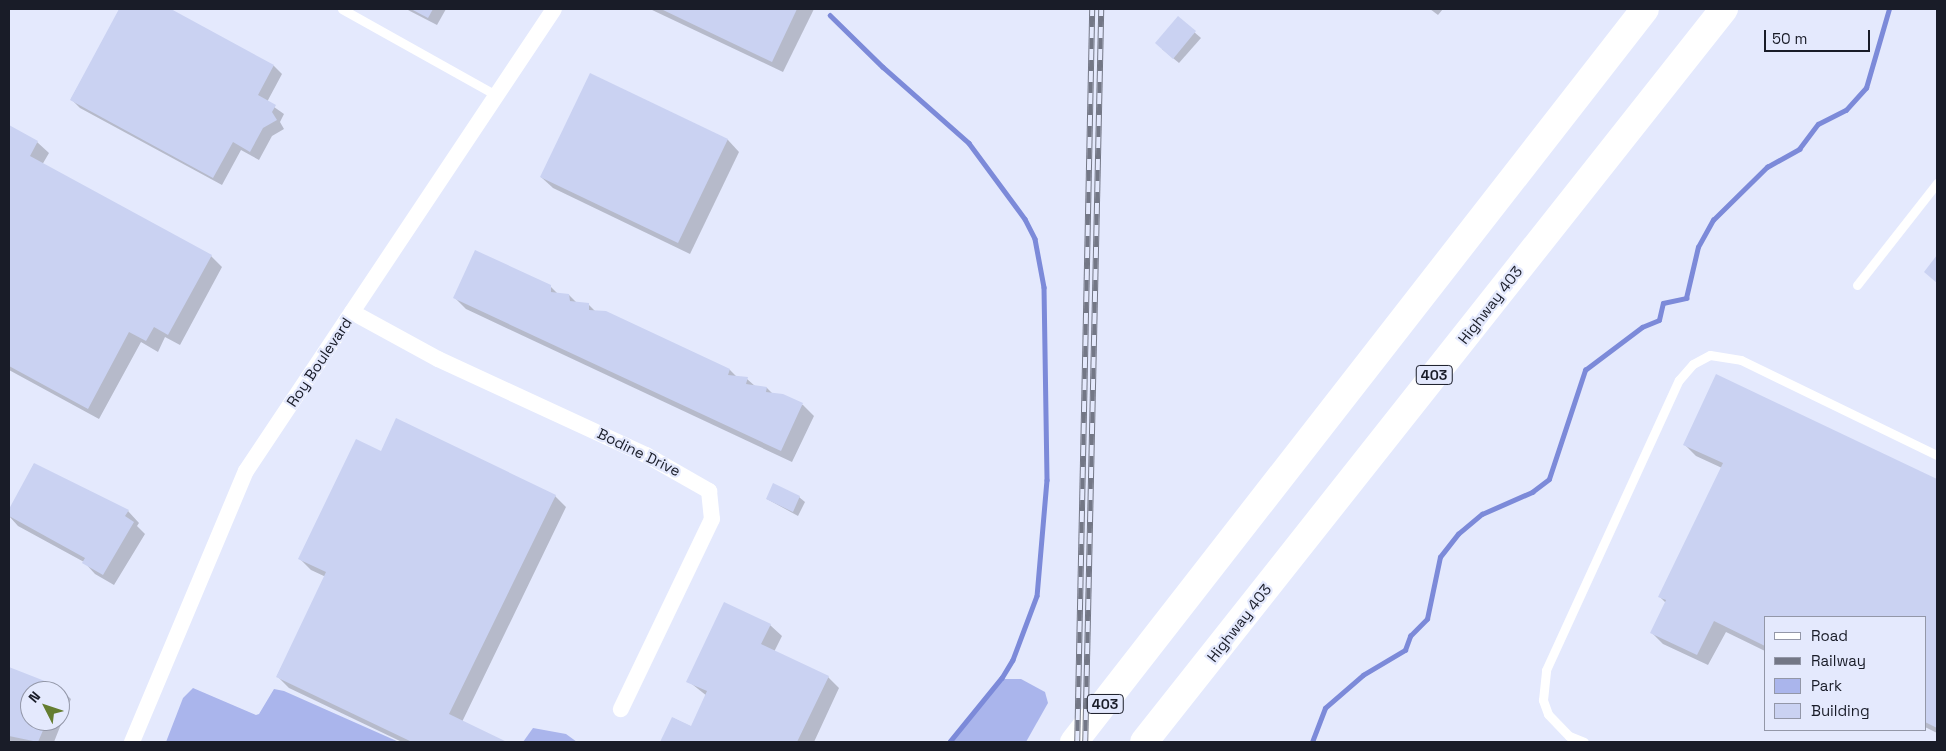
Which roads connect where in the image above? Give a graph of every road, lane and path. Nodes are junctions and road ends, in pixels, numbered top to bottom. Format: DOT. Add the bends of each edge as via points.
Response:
graph roads {
  1 [pos="342,9"];
  2 [pos="554,9"];
  3 [pos="1644,9"];
  4 [pos="1724,9"];
  5 [pos="496,95"];
  6 [pos="1937,183"];
  7 [pos="1856,284"];
  8 [pos="352,312"];
  9 [pos="1937,455"];
  10 [pos="621,709"];
  11 [pos="132,742"];
  12 [pos="1074,742"];
  13 [pos="1144,742"];
  14 [pos="1584,742"];
  1 -- 5 [label="lane"];
  2 -- 5 [label="street, Roy Boulevard"];
  3 -- 12 [label="highway, 403"];
  4 -- 13 [label="highway, Highway 403 / 403"];
  5 -- 8 [label="street, Roy Boulevard"];
  6 -- 7 [label="lane"];
  8 -- 10 [label="street, Bodine Drive" via="438,359 646,455 709,491 712,519"];
  8 -- 11 [label="street, Roy Boulevard" via="246,471"];
  9 -- 14 [label="lane" via="1741,360 1710,355 1693,364 1679,380 1546,670 1544,700 1548,714 1569,736"];
}
